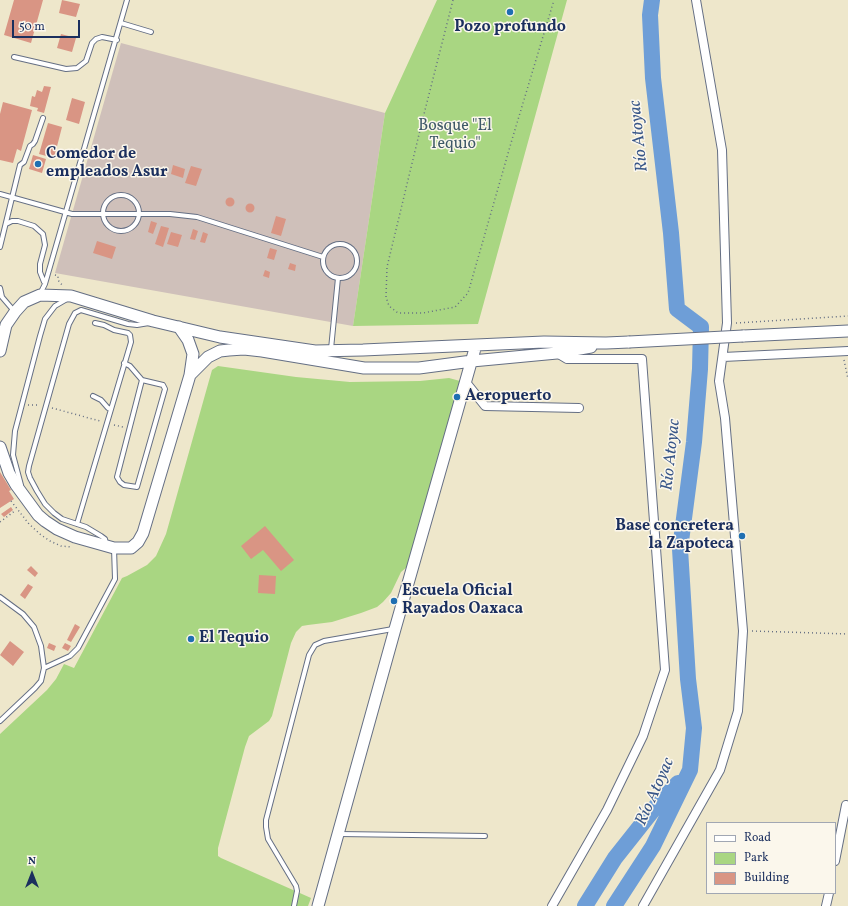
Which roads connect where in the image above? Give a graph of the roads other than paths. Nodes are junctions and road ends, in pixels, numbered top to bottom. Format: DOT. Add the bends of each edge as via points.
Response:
graph roads {
  1 [pos="127,0"];
  2 [pos="696,0"];
  3 [pos="121,23"];
  4 [pos="151,32"];
  5 [pos="117,40"];
  6 [pos="14,57"];
  7 [pos="43,118"];
  8 [pos="0,194"];
  9 [pos="12,197"];
  10 [pos="66,212"];
  11 [pos="103,214"];
  12 [pos="139,214"];
  13 [pos="6,224"];
  14 [pos="0,248"];
  15 [pos="323,257"];
  16 [pos="338,278"];
  17 [pos="45,284"];
  18 [pos="0,288"];
  19 [pos="69,292"];
  20 [pos="40,295"];
  21 [pos="15,312"];
  22 [pos="153,322"];
  23 [pos="94,323"];
  24 [pos="179,327"];
  25 [pos="848,331"];
  26 [pos="606,343"];
  27 [pos="476,345"];
  28 [pos="0,351"];
  29 [pos="331,351"];
  30 [pos="846,351"];
  31 [pos="557,353"];
  32 [pos="723,357"];
  33 [pos="472,361"];
  34 [pos="124,363"];
  35 [pos="190,375"];
  36 [pos="142,380"];
  37 [pos="465,382"];
  38 [pos="94,396"];
  39 [pos="579,408"];
  40 [pos="111,409"];
  41 [pos="0,447"];
  42 [pos="24,495"];
  43 [pos="78,524"];
  44 [pos="110,547"];
  45 [pos="0,596"];
  46 [pos="395,628"];
  47 [pos="44,668"];
  48 [pos="0,721"];
  49 [pos="846,805"];
  50 [pos="339,834"];
  51 [pos="485,836"];
  52 [pos="836,856"];
  53 [pos="829,894"];
  54 [pos="294,906"];
  55 [pos="318,906"];
  56 [pos="552,906"];
  57 [pos="643,906"];
  58 [pos="826,906"];
  1 -- 3 [label="lane"];
  2 -- 32 [label="street" via="722,150 727,323"];
  3 -- 4 [label="lane"];
  3 -- 5 [label="lane"];
  5 -- 6 [label="lane" via="102,37 96,39 86,61 77,68"];
  5 -- 10 [label="lane"];
  7 -- 9 [label="lane" via="35,141 20,165"];
  8 -- 9 [label="lane"];
  9 -- 10 [label="lane"];
  9 -- 13 [label="lane"];
  10 -- 11 [label="lane"];
  10 -- 17 [label="lane"];
  11 -- 12 [label="lane"];
  11 -- 12 [label="lane" via="109,226 122,231 134,225"];
  11 -- 12 [label="lane" via="107,202 118,195 124,195 135,201"];
  12 -- 15 [label="lane" via="170,214 197,218"];
  13 -- 14 [label="lane"];
  13 -- 17 [label="lane" via="12,221 24,222 43,234 45,245 40,272"];
  15 -- 16 [label="lane" via="328,273"];
  15 -- 16 [label="lane" via="335,244 347,245 356,253 357,265 354,271 344,278"];
  16 -- 29 [label="lane"];
  17 -- 20 [label="lane"];
  18 -- 21 [label="lane" via="2,297"];
  19 -- 20 [label="street"];
  19 -- 22 [label="street"];
  19 -- 42 [label="lane" via="46,320 15,431 13,455"];
  20 -- 21 [label="street" via="24,302"];
  21 -- 28 [label="street" via="6,325"];
  22 -- 24 [label="street"];
  22 -- 43 [label="lane" via="137,325 81,310 71,318 28,472 45,504 62,519"];
  23 -- 34 [label="lane" via="130,335 131,342"];
  24 -- 29 [label="street" via="220,337 297,349"];
  24 -- 35 [label="street" via="188,340 193,354"];
  25 -- 26 [label="street, bridge"];
  26 -- 27 [label="street"];
  26 -- 31 [label="street"];
  27 -- 29 [label="street"];
  27 -- 33 [label="street"];
  30 -- 32 [label="street"];
  31 -- 33 [label="street"];
  31 -- 56 [label="street" via="567,359 642,359 665,670 644,736 607,810"];
  32 -- 57 [label="street" via="719,381 725,418 743,631 738,711 720,770"];
  33 -- 35 [label="street" via="419,368 364,368 244,349 220,351 208,357"];
  33 -- 37 [label="street"];
  34 -- 36 [label="lane"];
  34 -- 40 [label="lane"];
  35 -- 44 [label="street" via="143,533 131,548"];
  36 -- 36 [label="lane" via="163,385 165,389 137,487 124,485 118,477"];
  37 -- 39 [label="street" via="485,406"];
  37 -- 46 [label="street"];
  38 -- 40 [label="lane"];
  40 -- 43 [label="lane"];
  41 -- 42 [label="street" via="9,473"];
  42 -- 44 [label="street" via="38,515 57,529"];
  43 -- 44 [label="lane" via="101,536"];
  44 -- 47 [label="lane" via="115,579 78,648 70,656"];
  45 -- 47 [label="lane" via="23,614 34,627 41,646"];
  46 -- 50 [label="street"];
  46 -- 54 [label="lane" via="324,641 315,645 309,655 266,820 268,839 296,886"];
  47 -- 48 [label="lane" via="41,681 36,688"];
  49 -- 52 [label="street"];
  50 -- 51 [label="lane"];
  50 -- 55 [label="street"];
  53 -- 58 [label="street"];
}
